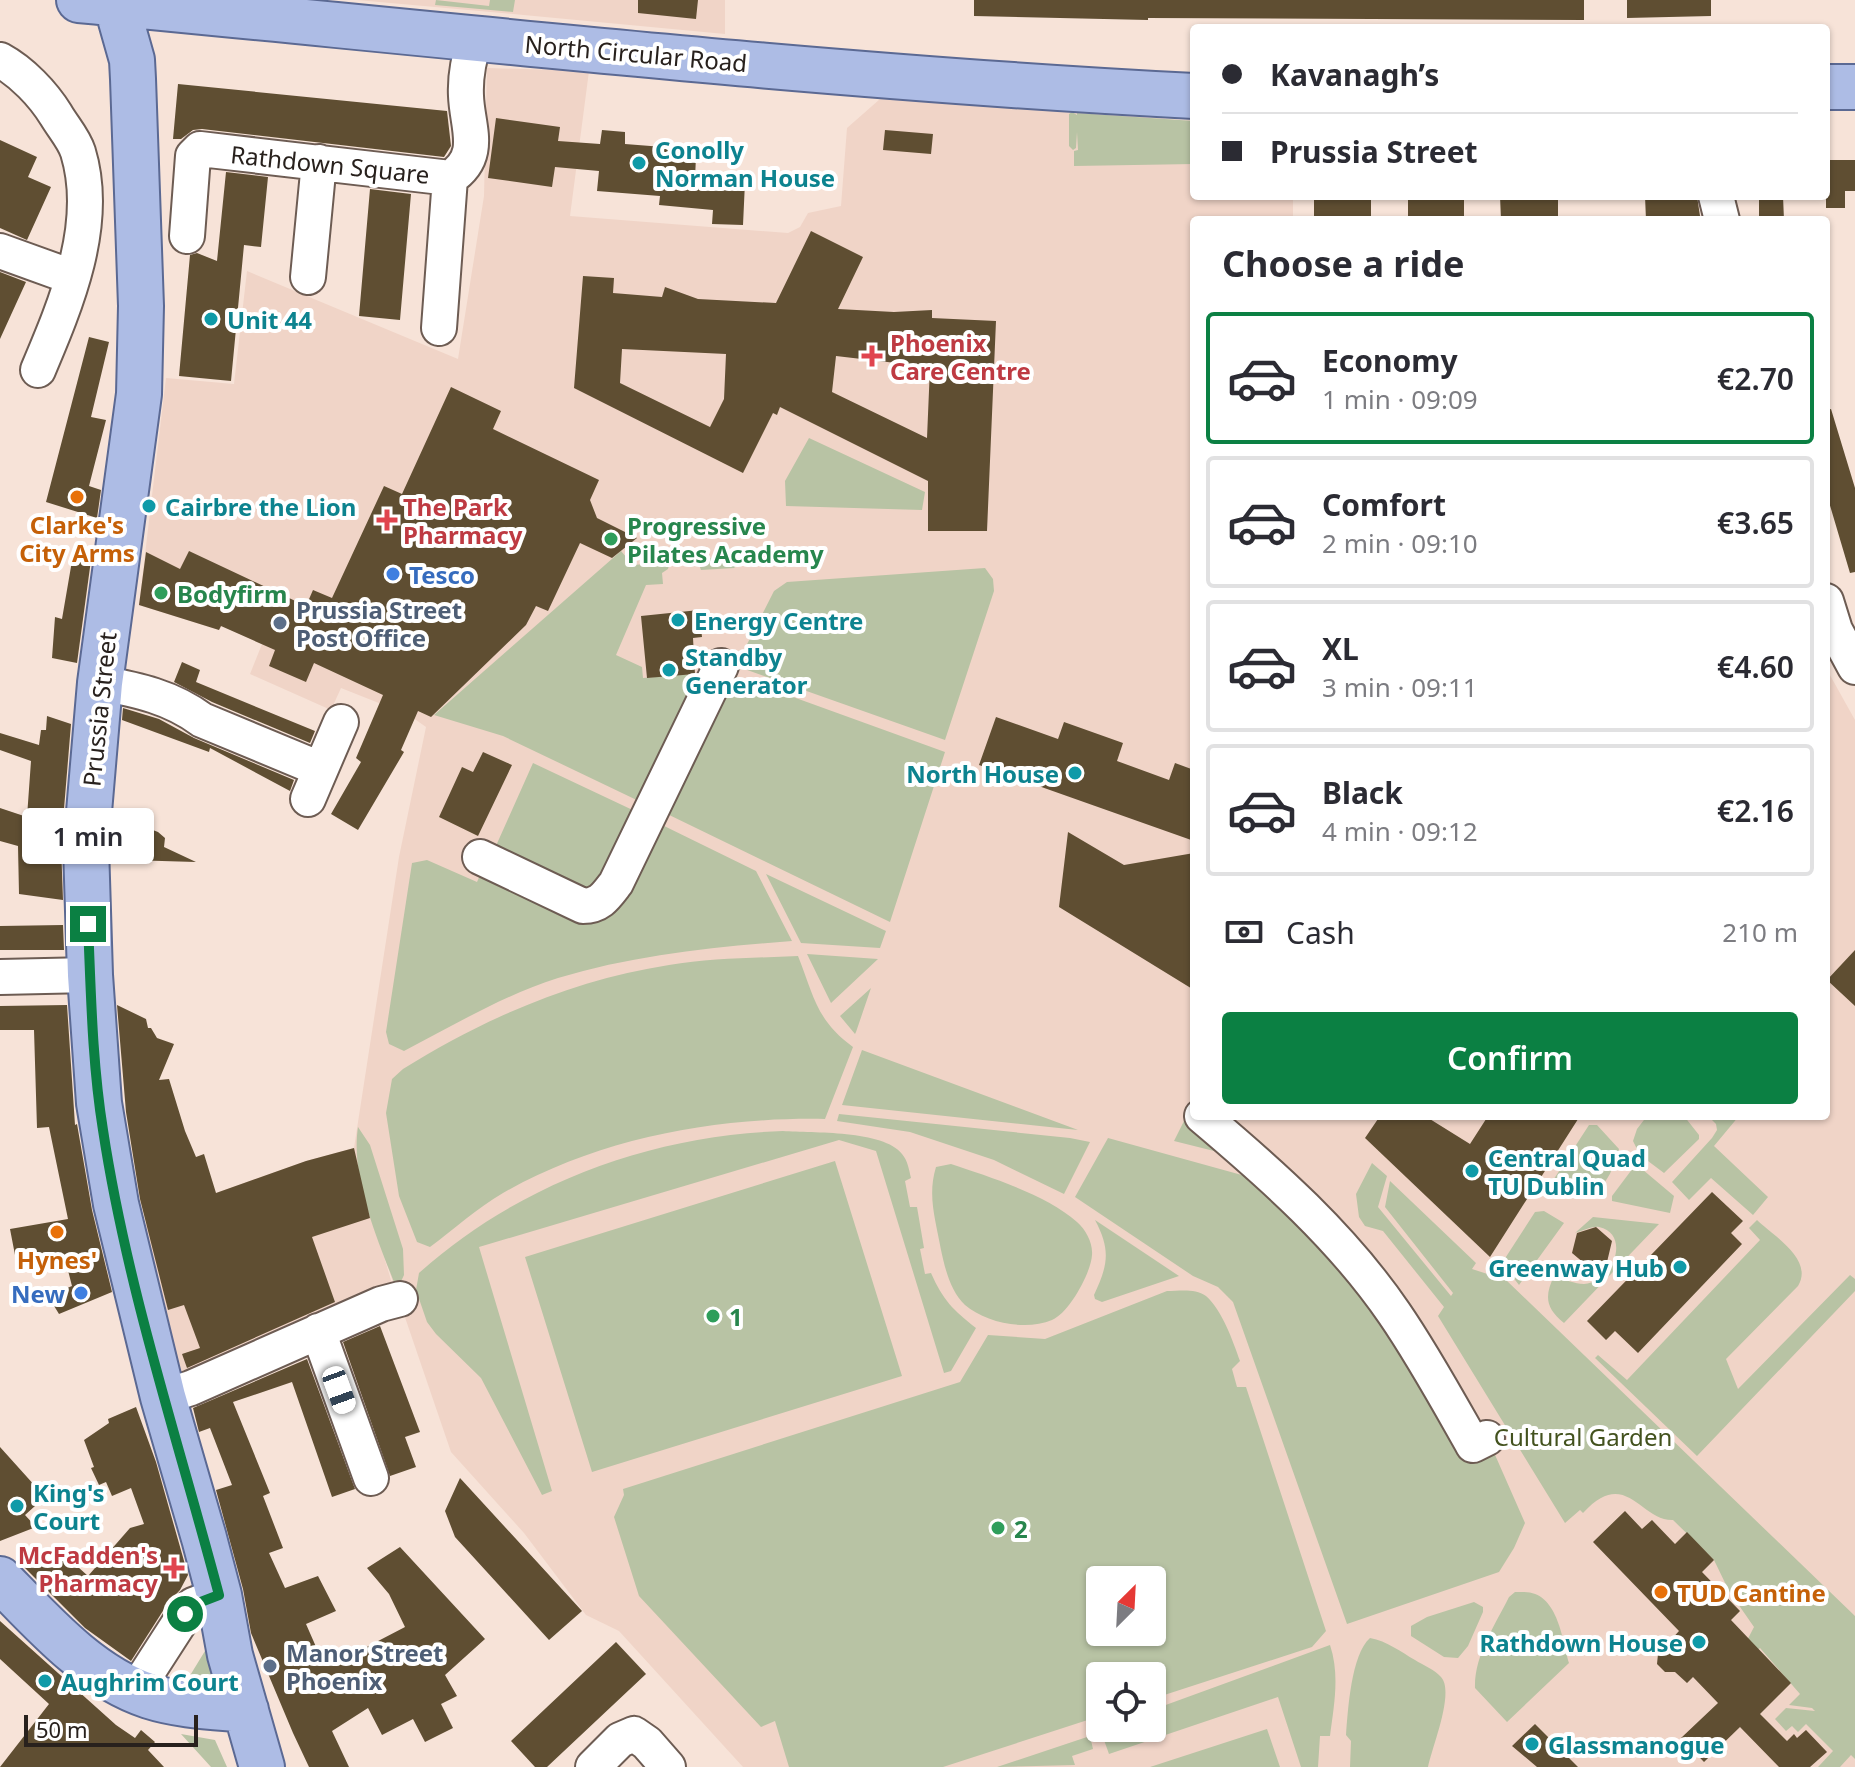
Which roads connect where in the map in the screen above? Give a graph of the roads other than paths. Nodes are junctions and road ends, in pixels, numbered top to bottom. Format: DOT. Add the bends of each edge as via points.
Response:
graph roads {
  1 [pos="103,1"];
  2 [pos="259,9"];
  3 [pos="475,39"];
  4 [pos="0,60"];
  5 [pos="1830,87"];
  6 [pos="1855,87"];
  7 [pos="1190,96"];
  8 [pos="319,162"];
  9 [pos="450,178"];
  10 [pos="187,236"];
  11 [pos="0,251"];
  12 [pos="72,277"];
  13 [pos="308,277"];
  14 [pos="439,328"];
  15 [pos="38,370"];
  16 [pos="1830,614"];
  17 [pos="721,666"];
  18 [pos="1855,667"];
  19 [pos="100,683"];
  20 [pos="341,722"];
  21 [pos="480,857"];
  22 [pos="90,975"];
  23 [pos="0,977"];
  24 [pos="1207,1120"];
  25 [pos="400,1299"];
  26 [pos="318,1331"];
  27 [pos="163,1397"];
  28 [pos="1487,1438"];
  29 [pos="371,1478"];
  30 [pos="0,1579"];
  31 [pos="219,1595"];
  32 [pos="136,1690"];
  33 [pos="246,1710"];
  34 [pos="262,1767"];
  35 [pos="593,1767"];
  36 [pos="668,1767"];
  1 -- 2 [label="main road, North Circular Road"];
  1 -- 19 [label="main road, Prussia Street" via="132,60 141,306 139,394"];
  2 -- 3 [label="main road, North Circular Road"];
  3 -- 7 [label="main road, North Circular Road"];
  3 -- 9 [label="street, Rathdown Square" via="466,94 470,148 463,169"];
  4 -- 12 [label="street" via="48,103 77,150 86,203"];
  5 -- 6 [label="main road"];
  8 -- 9 [label="street, Rathdown Square"];
  8 -- 10 [label="street, Rathdown Square" via="200,149"];
  8 -- 13 [label="street"];
  9 -- 14 [label="street"];
  11 -- 12 [label="street"];
  12 -- 15 [label="street"];
  16 -- 18 [label="street"];
  17 -- 21 [label="street" via="616,883 595,906 583,906"];
  19 -- 20 [label="street" via="161,696 314,784"];
  19 -- 22 [label="main road, Prussia Street" via="86,847"];
  22 -- 23 [label="street"];
  22 -- 27 [label="main road, Prussia Street" via="104,1138"];
  24 -- 28 [label="street" via="1305,1199 1412,1330 1473,1445"];
  25 -- 26 [label="street"];
  26 -- 27 [label="street"];
  26 -- 29 [label="street"];
  27 -- 31 [label="main road, Prussia Street"];
  30 -- 32 [label="main road" via="67,1644"];
  31 -- 32 [label="street" via="185,1614"];
  31 -- 33 [label="main road, Prussia Street"];
  32 -- 33 [label="main road" via="181,1703"];
  33 -- 34 [label="main road, Prussia Street"];
  35 -- 36 [label="street" via="620,1740 634,1734"];
}
